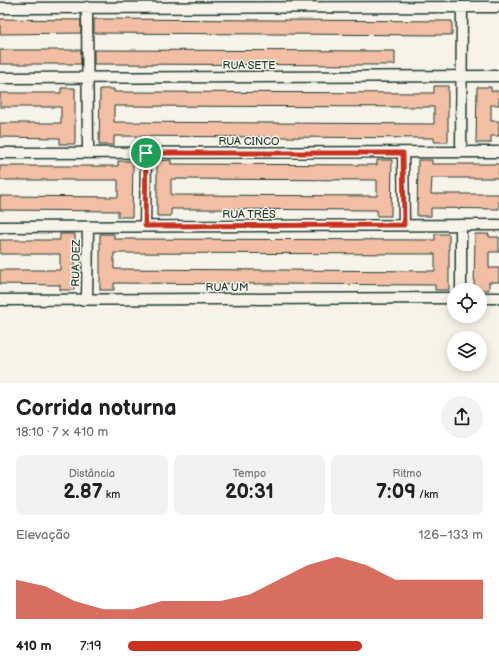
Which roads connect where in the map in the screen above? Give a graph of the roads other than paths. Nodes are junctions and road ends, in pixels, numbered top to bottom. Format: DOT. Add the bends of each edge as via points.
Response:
graph roads {
  1 [pos="146,4"];
  2 [pos="405,4"];
  3 [pos="87,7"];
  4 [pos="462,7"];
  5 [pos="499,7"];
  6 [pos="0,8"];
  7 [pos="462,76"];
  8 [pos="499,76"];
  9 [pos="88,77"];
  10 [pos="0,78"];
  11 [pos="461,152"];
  12 [pos="499,152"];
  13 [pos="0,153"];
  14 [pos="88,153"];
  15 [pos="146,153"];
  16 [pos="403,153"];
  17 [pos="404,225"];
  18 [pos="461,225"];
  19 [pos="499,225"];
  20 [pos="145,226"];
  21 [pos="0,227"];
  22 [pos="88,227"];
  23 [pos="461,283"];
  24 [pos="447,298"];
  25 [pos="487,298"];
  26 [pos="499,298"];
  27 [pos="87,299"];
  28 [pos="0,300"];
  1 -- 2 [label="street"];
  1 -- 3 [label="street"];
  2 -- 4 [label="street"];
  3 -- 6 [label="street"];
  3 -- 9 [label="street"];
  4 -- 5 [label="street"];
  4 -- 7 [label="street"];
  7 -- 8 [label="street, RUA SETE"];
  7 -- 9 [label="street, RUA SETE"];
  7 -- 11 [label="street"];
  9 -- 10 [label="street, RUA SETE"];
  9 -- 14 [label="street"];
  11 -- 12 [label="street, RUA CINCO"];
  11 -- 16 [label="street, RUA CINCO"];
  13 -- 14 [label="street, RUA CINCO"];
  14 -- 15 [label="street, RUA CINCO"];
  15 -- 16 [label="street, RUA CINCO"];
  15 -- 20 [label="street"];
  16 -- 17 [label="street"];
  17 -- 18 [label="street, RUA TRÊS"];
  17 -- 20 [label="street, RUA TRÊS"];
  18 -- 19 [label="street, RUA TRÊS"];
  18 -- 23 [label="street"];
  20 -- 22 [label="street, RUA TRÊS"];
  21 -- 22 [label="street, RUA TRÊS"];
  22 -- 27 [label="street, RUA DEZ"];
  24 -- 27 [label="street, RUA UM"];
  25 -- 26 [label="street"];
  27 -- 28 [label="street, RUA UM"];
}
